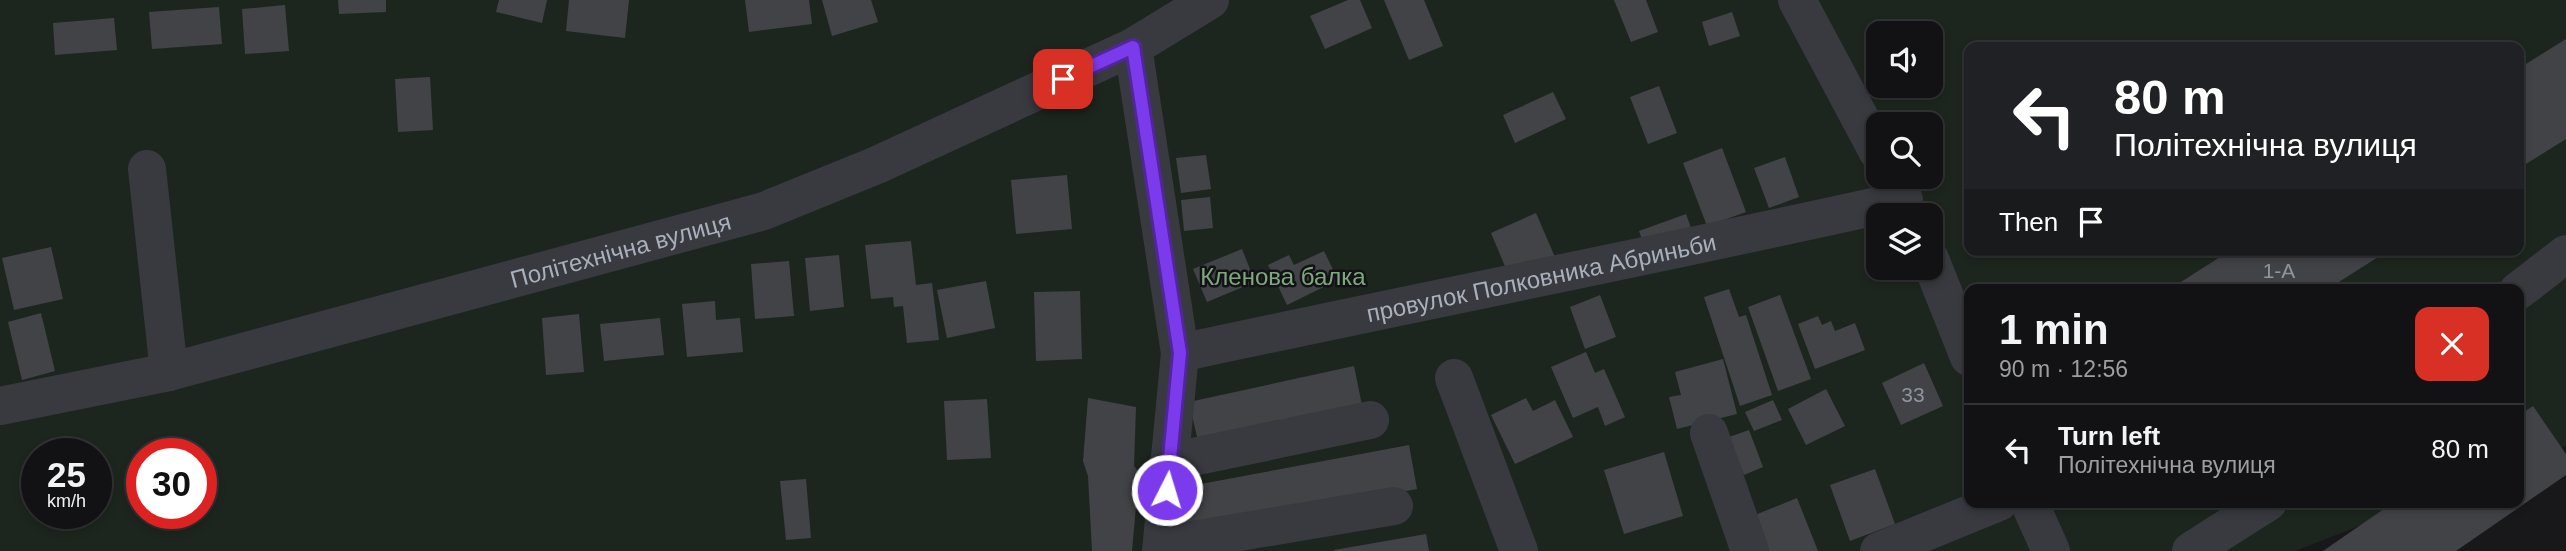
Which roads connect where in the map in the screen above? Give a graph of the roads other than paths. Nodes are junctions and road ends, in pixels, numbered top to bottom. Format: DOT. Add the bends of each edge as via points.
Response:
graph roads {
  1 [pos="1210,0"];
  2 [pos="1797,0"];
  3 [pos="1133,47"];
  4 [pos="1866,129"];
  5 [pos="147,169"];
  6 [pos="1902,197"];
  7 [pos="2566,254"];
  8 [pos="1939,280"];
  9 [pos="2524,286"];
  10 [pos="1964,344"];
  11 [pos="1180,353"];
  12 [pos="169,372"];
  13 [pos="1454,378"];
  14 [pos="0,406"];
  15 [pos="1370,420"];
  16 [pos="1709,433"];
  17 [pos="1169,462"];
  18 [pos="1394,506"];
  19 [pos="1984,508"];
  20 [pos="2032,508"];
  21 [pos="2259,508"];
  22 [pos="1162,548"];
  23 [pos="1519,551"];
  24 [pos="1750,551"];
  25 [pos="1879,551"];
  26 [pos="2051,551"];
  27 [pos="2192,551"];
  1 -- 3 [label="street, Політехнічна вулиця"];
  2 -- 4 [label="street"];
  3 -- 11 [label="street"];
  3 -- 12 [label="street, Політехнічна вулиця" via="877,165 764,211"];
  5 -- 12 [label="street"];
  6 -- 11 [label="street, провулок Полковника Абриньби" via="1658,255"];
  7 -- 9 [label="street"];
  8 -- 10 [label="street"];
  11 -- 17 [label="street"];
  12 -- 14 [label="street, Політехнічна вулиця"];
  13 -- 23 [label="street"];
  15 -- 17 [label="street"];
  16 -- 24 [label="street"];
  17 -- 22 [label="street"];
  18 -- 22 [label="street"];
  19 -- 25 [label="street"];
  20 -- 26 [label="street"];
  21 -- 27 [label="street"];
}
